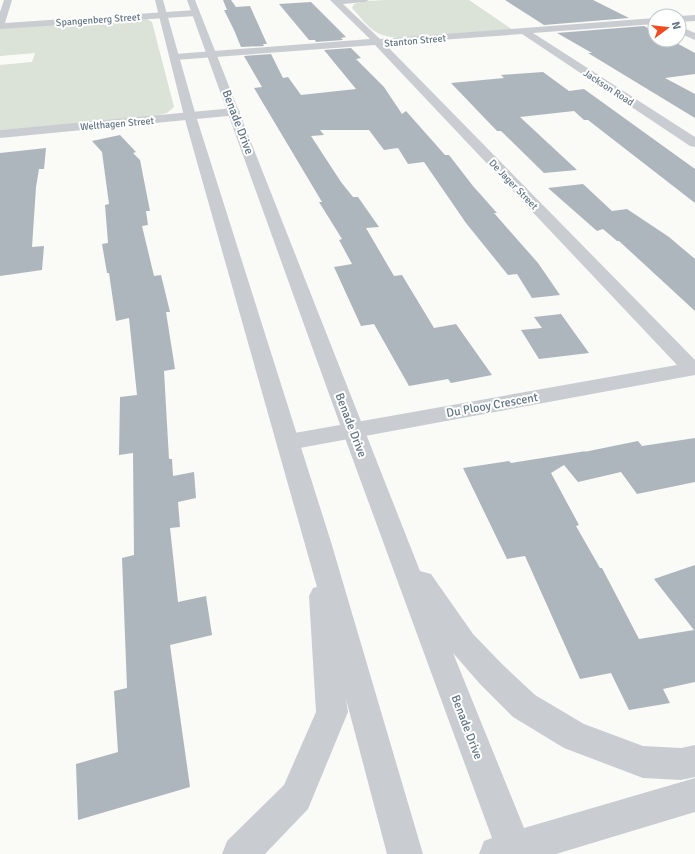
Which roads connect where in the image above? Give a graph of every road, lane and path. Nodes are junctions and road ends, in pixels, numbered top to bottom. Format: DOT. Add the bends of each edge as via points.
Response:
graph roads {
  1 [pos="8,0"];
  2 [pos="159,0"];
  3 [pos="365,0"];
  4 [pos="335,1"];
  5 [pos="194,6"];
  6 [pos="163,15"];
  7 [pos="647,22"];
  8 [pos="0,26"];
  9 [pos="524,31"];
  10 [pos="378,42"];
  11 [pos="212,55"];
  12 [pos="175,57"];
  13 [pos="234,112"];
  14 [pos="190,116"];
  15 [pos="0,134"];
  16 [pos="695,143"];
  17 [pos="693,369"];
  18 [pos="353,430"];
  19 [pos="289,442"];
  20 [pos="318,542"];
  21 [pos="398,547"];
  22 [pos="695,761"];
  23 [pos="695,794"];
  24 [pos="695,811"];
  25 [pos="614,819"];
  26 [pos="509,852"];
  27 [pos="240,854"];
  28 [pos="405,854"];
  1 -- 8 [label="street"];
  2 -- 6 [label="street"];
  3 -- 4 [label="street"];
  4 -- 10 [label="street, De Jager Street"];
  5 -- 6 [label="street, Spangenberg Street"];
  5 -- 11 [label="street, Benade Drive"];
  6 -- 8 [label="street, Spangenberg Street"];
  6 -- 12 [label="street"];
  7 -- 9 [label="street, Stanton Street"];
  9 -- 10 [label="street, Stanton Street"];
  9 -- 16 [label="street, Jackson Road"];
  10 -- 11 [label="street, Stanton Street"];
  10 -- 17 [label="street, De Jager Street"];
  11 -- 12 [label="street, Stanton Street"];
  11 -- 13 [label="street, Benade Drive"];
  12 -- 14 [label="street"];
  13 -- 14 [label="street, Welthagen Street"];
  13 -- 18 [label="street, Benade Drive"];
  14 -- 15 [label="street, Welthagen Street"];
  14 -- 19 [label="street"];
  17 -- 18 [label="street, Du Plooy Crescent"];
  18 -- 19 [label="street, Du Plooy Crescent"];
  18 -- 21 [label="street, Benade Drive"];
  19 -- 20 [label="street"];
  20 -- 27 [label="street" via="332,712 296,797"];
  20 -- 28 [label="street"];
  21 -- 22 [label="street" via="463,643 524,706 575,737 643,762 681,764"];
  21 -- 26 [label="street, Benade Drive"];
  23 -- 25 [label="street, Benade Drive"];
  24 -- 25 [label="street"];
  25 -- 26 [label="street, Benade Drive"];
}
